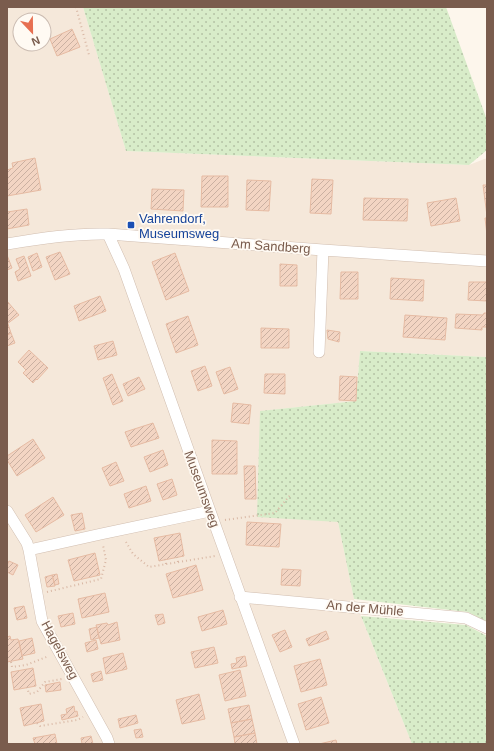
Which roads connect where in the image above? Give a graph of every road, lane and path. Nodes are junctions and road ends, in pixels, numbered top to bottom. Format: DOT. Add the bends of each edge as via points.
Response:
graph roads {
  1 [pos="76,7"];
  2 [pos="89,55"];
  3 [pos="108,234"];
  4 [pos="7,244"];
  5 [pos="323,250"];
  6 [pos="487,260"];
  7 [pos="319,352"];
  8 [pos="291,494"];
  9 [pos="7,511"];
  10 [pos="211,516"];
  11 [pos="101,534"];
  12 [pos="126,542"];
  13 [pos="29,550"];
  14 [pos="225,554"];
  15 [pos="177,557"];
  16 [pos="165,559"];
  17 [pos="178,562"];
  18 [pos="166,564"];
  19 [pos="91,577"];
  20 [pos="78,580"];
  21 [pos="92,581"];
  22 [pos="79,584"];
  23 [pos="37,594"];
  24 [pos="240,596"];
  25 [pos="487,628"];
  26 [pos="60,652"];
  27 [pos="11,662"];
  28 [pos="72,673"];
  29 [pos="27,687"];
  30 [pos="93,712"];
  31 [pos="37,723"];
  32 [pos="109,744"];
  33 [pos="294,744"];
  1 -- 2 [label="path"];
  3 -- 4 [label="street, Am Sandberg" via="41,238"];
  3 -- 5 [label="street, Am Sandberg"];
  3 -- 10 [label="street, Museumsweg" via="124,269"];
  5 -- 6 [label="street, Am Sandberg"];
  5 -- 7 [label="street"];
  8 -- 10 [label="path" via="275,513"];
  9 -- 13 [label="street, Hagelsweg"];
  10 -- 11 [label="street"];
  10 -- 14 [label="street, Museumsweg"];
  11 -- 13 [label="street"];
  11 -- 21 [label="path" via="106,560 101,578"];
  12 -- 18 [label="path" via="133,554 149,567"];
  13 -- 23 [label="street, Hagelsweg"];
  14 -- 17 [label="path"];
  14 -- 24 [label="street, Museumsweg"];
  15 -- 17 [label="path"];
  16 -- 18 [label="path"];
  17 -- 18 [label="path"];
  19 -- 21 [label="path"];
  20 -- 22 [label="path"];
  21 -- 22 [label="path"];
  22 -- 23 [label="path"];
  23 -- 26 [label="street, Hagelsweg" via="42,620"];
  24 -- 25 [label="street, An der Mühle" via="466,618"];
  24 -- 33 [label="street, Museumsweg"];
  26 -- 27 [label="path" via="26,665 12,667"];
  26 -- 28 [label="street, Hagelsweg"];
  28 -- 29 [label="path" via="62,679 45,682 37,692 29,694"];
  28 -- 30 [label="street, Hagelsweg"];
  30 -- 31 [label="path" via="77,720 40,726"];
  30 -- 32 [label="street, Hagelsweg"];
}
